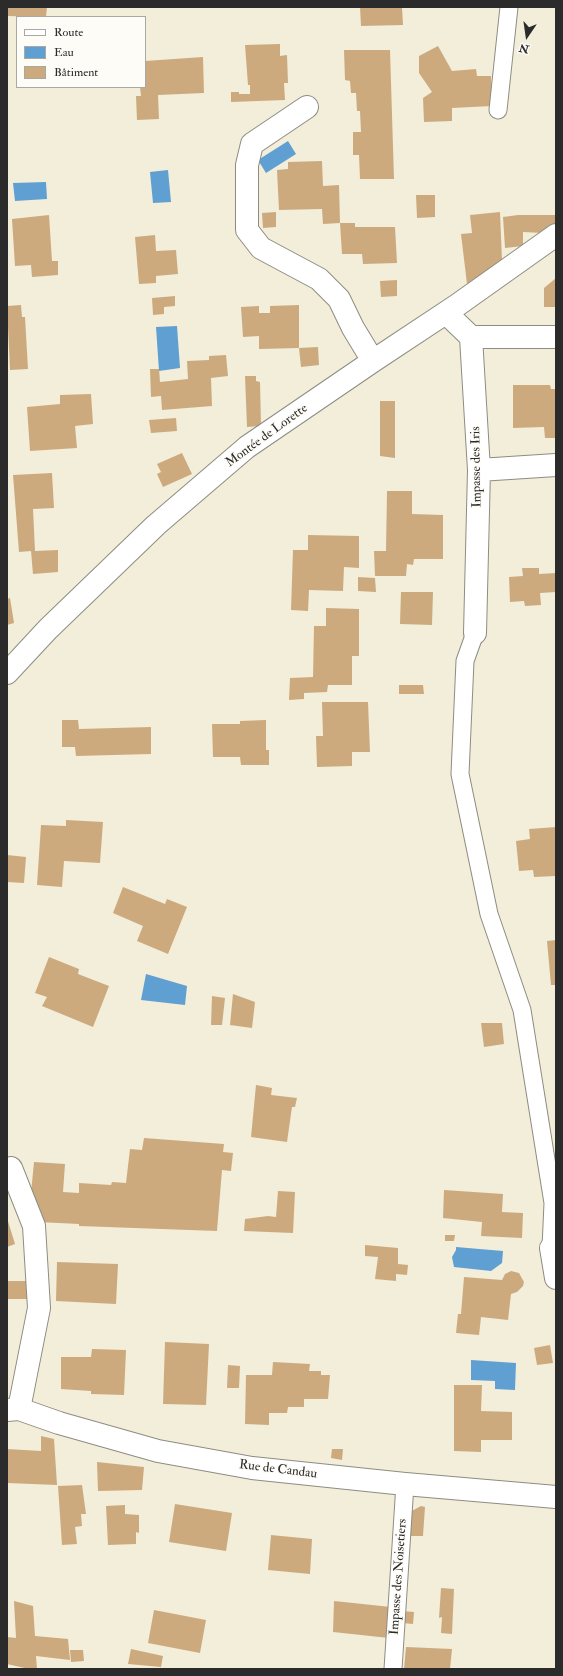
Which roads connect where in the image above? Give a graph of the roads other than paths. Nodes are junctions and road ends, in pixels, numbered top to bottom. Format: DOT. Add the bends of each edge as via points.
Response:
graph roads {
  1 [pos="509,7"];
  2 [pos="307,107"];
  3 [pos="498,110"];
  4 [pos="556,235"];
  5 [pos="446,313"];
  6 [pos="470,337"];
  7 [pos="556,337"];
  8 [pos="373,361"];
  9 [pos="556,465"];
  10 [pos="479,470"];
  11 [pos="475,633"];
  12 [pos="7,673"];
  13 [pos="11,1168"];
  14 [pos="551,1248"];
  15 [pos="556,1278"];
  16 [pos="13,1410"];
  17 [pos="405,1484"];
  18 [pos="556,1497"];
  19 [pos="393,1669"];
  1 -- 3 [label="lane"];
  2 -- 8 [label="street" via="252,144 247,165 248,230 261,248 318,279 339,299"];
  4 -- 5 [label="street, Montée de Lorette"];
  5 -- 6 [label="street"];
  5 -- 8 [label="street, Montée de Lorette"];
  6 -- 7 [label="street"];
  6 -- 10 [label="street, Impasse des Iris"];
  8 -- 12 [label="street, Montée de Lorette" via="247,447 216,473 150,530 48,629"];
  9 -- 10 [label="street"];
  10 -- 11 [label="street, Impasse des Iris"];
  11 -- 14 [label="lane" via="465,661 460,774 489,914 522,1010 552,1203"];
  13 -- 16 [label="street" via="34,1226 39,1308"];
  14 -- 15 [label="street"];
  16 -- 17 [label="street, Rue de Candau" via="158,1451 252,1468"];
  17 -- 18 [label="street, Rue de Candau"];
  17 -- 19 [label="lane, Impasse des Noisetiers"];
}
